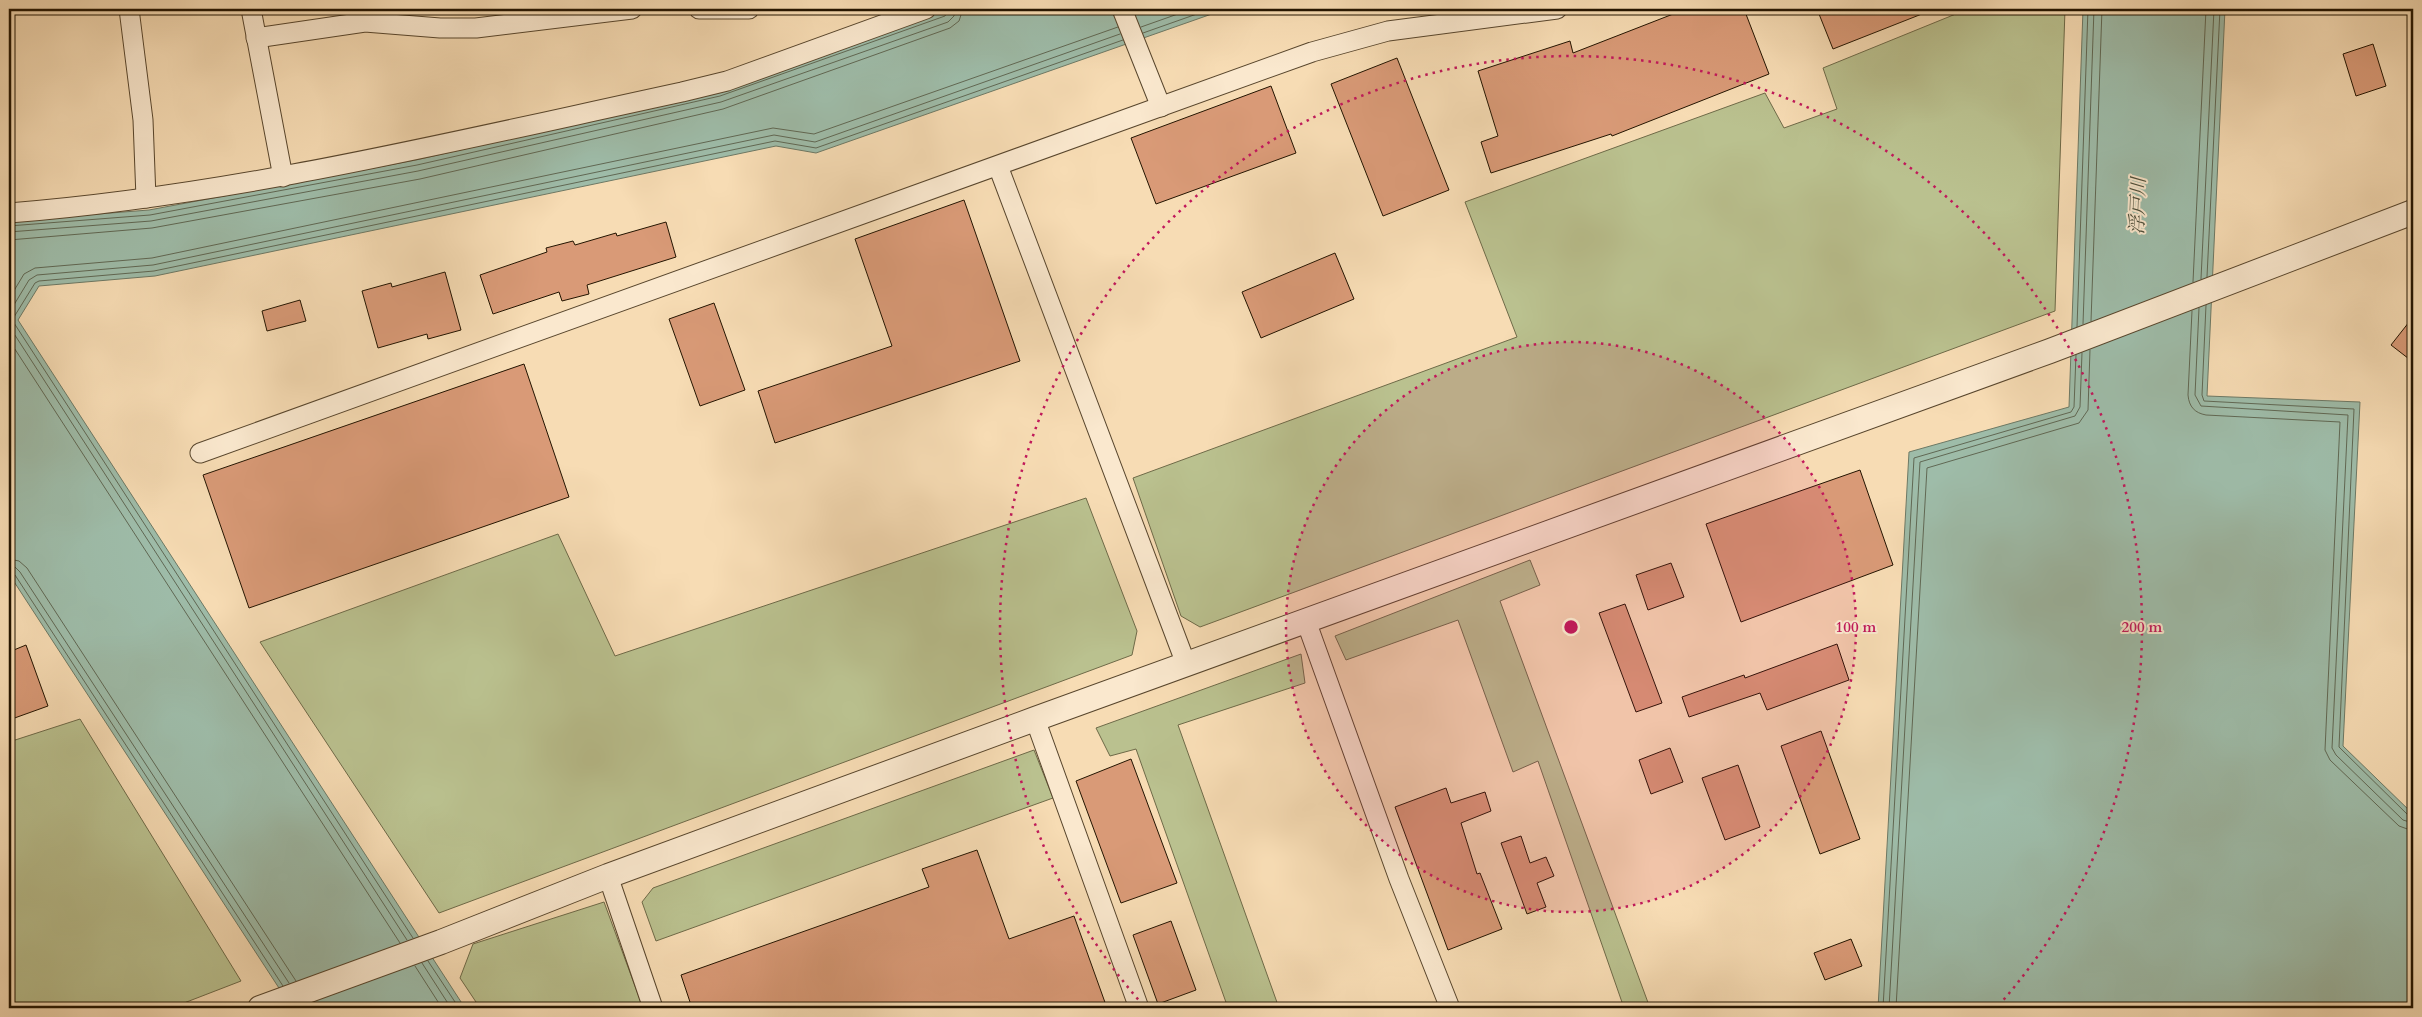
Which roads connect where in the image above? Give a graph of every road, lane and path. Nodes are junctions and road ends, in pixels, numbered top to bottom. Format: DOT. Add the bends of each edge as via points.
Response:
graph roads {
  1 [pos="129,9"];
  2 [pos="251,9"];
  3 [pos="632,9"];
  4 [pos="699,9"];
  5 [pos="749,9"];
  6 [pos="926,9"];
  7 [pos="1122,9"];
  8 [pos="1557,9"];
  9 [pos="888,15"];
  10 [pos="256,38"];
  11 [pos="1161,107"];
  12 [pos="998,166"];
  13 [pos="283,177"];
  14 [pos="146,198"];
  15 [pos="2413,212"];
  16 [pos="9,213"];
  17 [pos="200,453"];
  18 [pos="1306,621"];
  19 [pos="1186,664"];
  20 [pos="1035,718"];
  21 [pos="608,876"];
  22 [pos="264,1007"];
  23 [pos="653,1008"];
  24 [pos="1139,1008"];
  25 [pos="1450,1008"];
  1 -- 14 [label="street" via="143,120"];
  2 -- 10 [label="street"];
  3 -- 10 [label="street" via="476,28 365,22"];
  4 -- 5 [label="street"];
  6 -- 9 [label="street"];
  7 -- 11 [label="street"];
  8 -- 11 [label="street" via="1388,31 1312,52"];
  9 -- 13 [label="street" via="727,81"];
  10 -- 13 [label="street"];
  11 -- 12 [label="street"];
  12 -- 17 [label="street"];
  12 -- 19 [label="street"];
  13 -- 14 [label="street"];
  14 -- 16 [label="street"];
  15 -- 18 [label="street" via="2050,351"];
  18 -- 19 [label="street"];
  18 -- 25 [label="street" via="1399,879"];
  19 -- 20 [label="street"];
  20 -- 21 [label="street"];
  20 -- 24 [label="street"];
  21 -- 22 [label="street"];
  21 -- 23 [label="street"];
}
